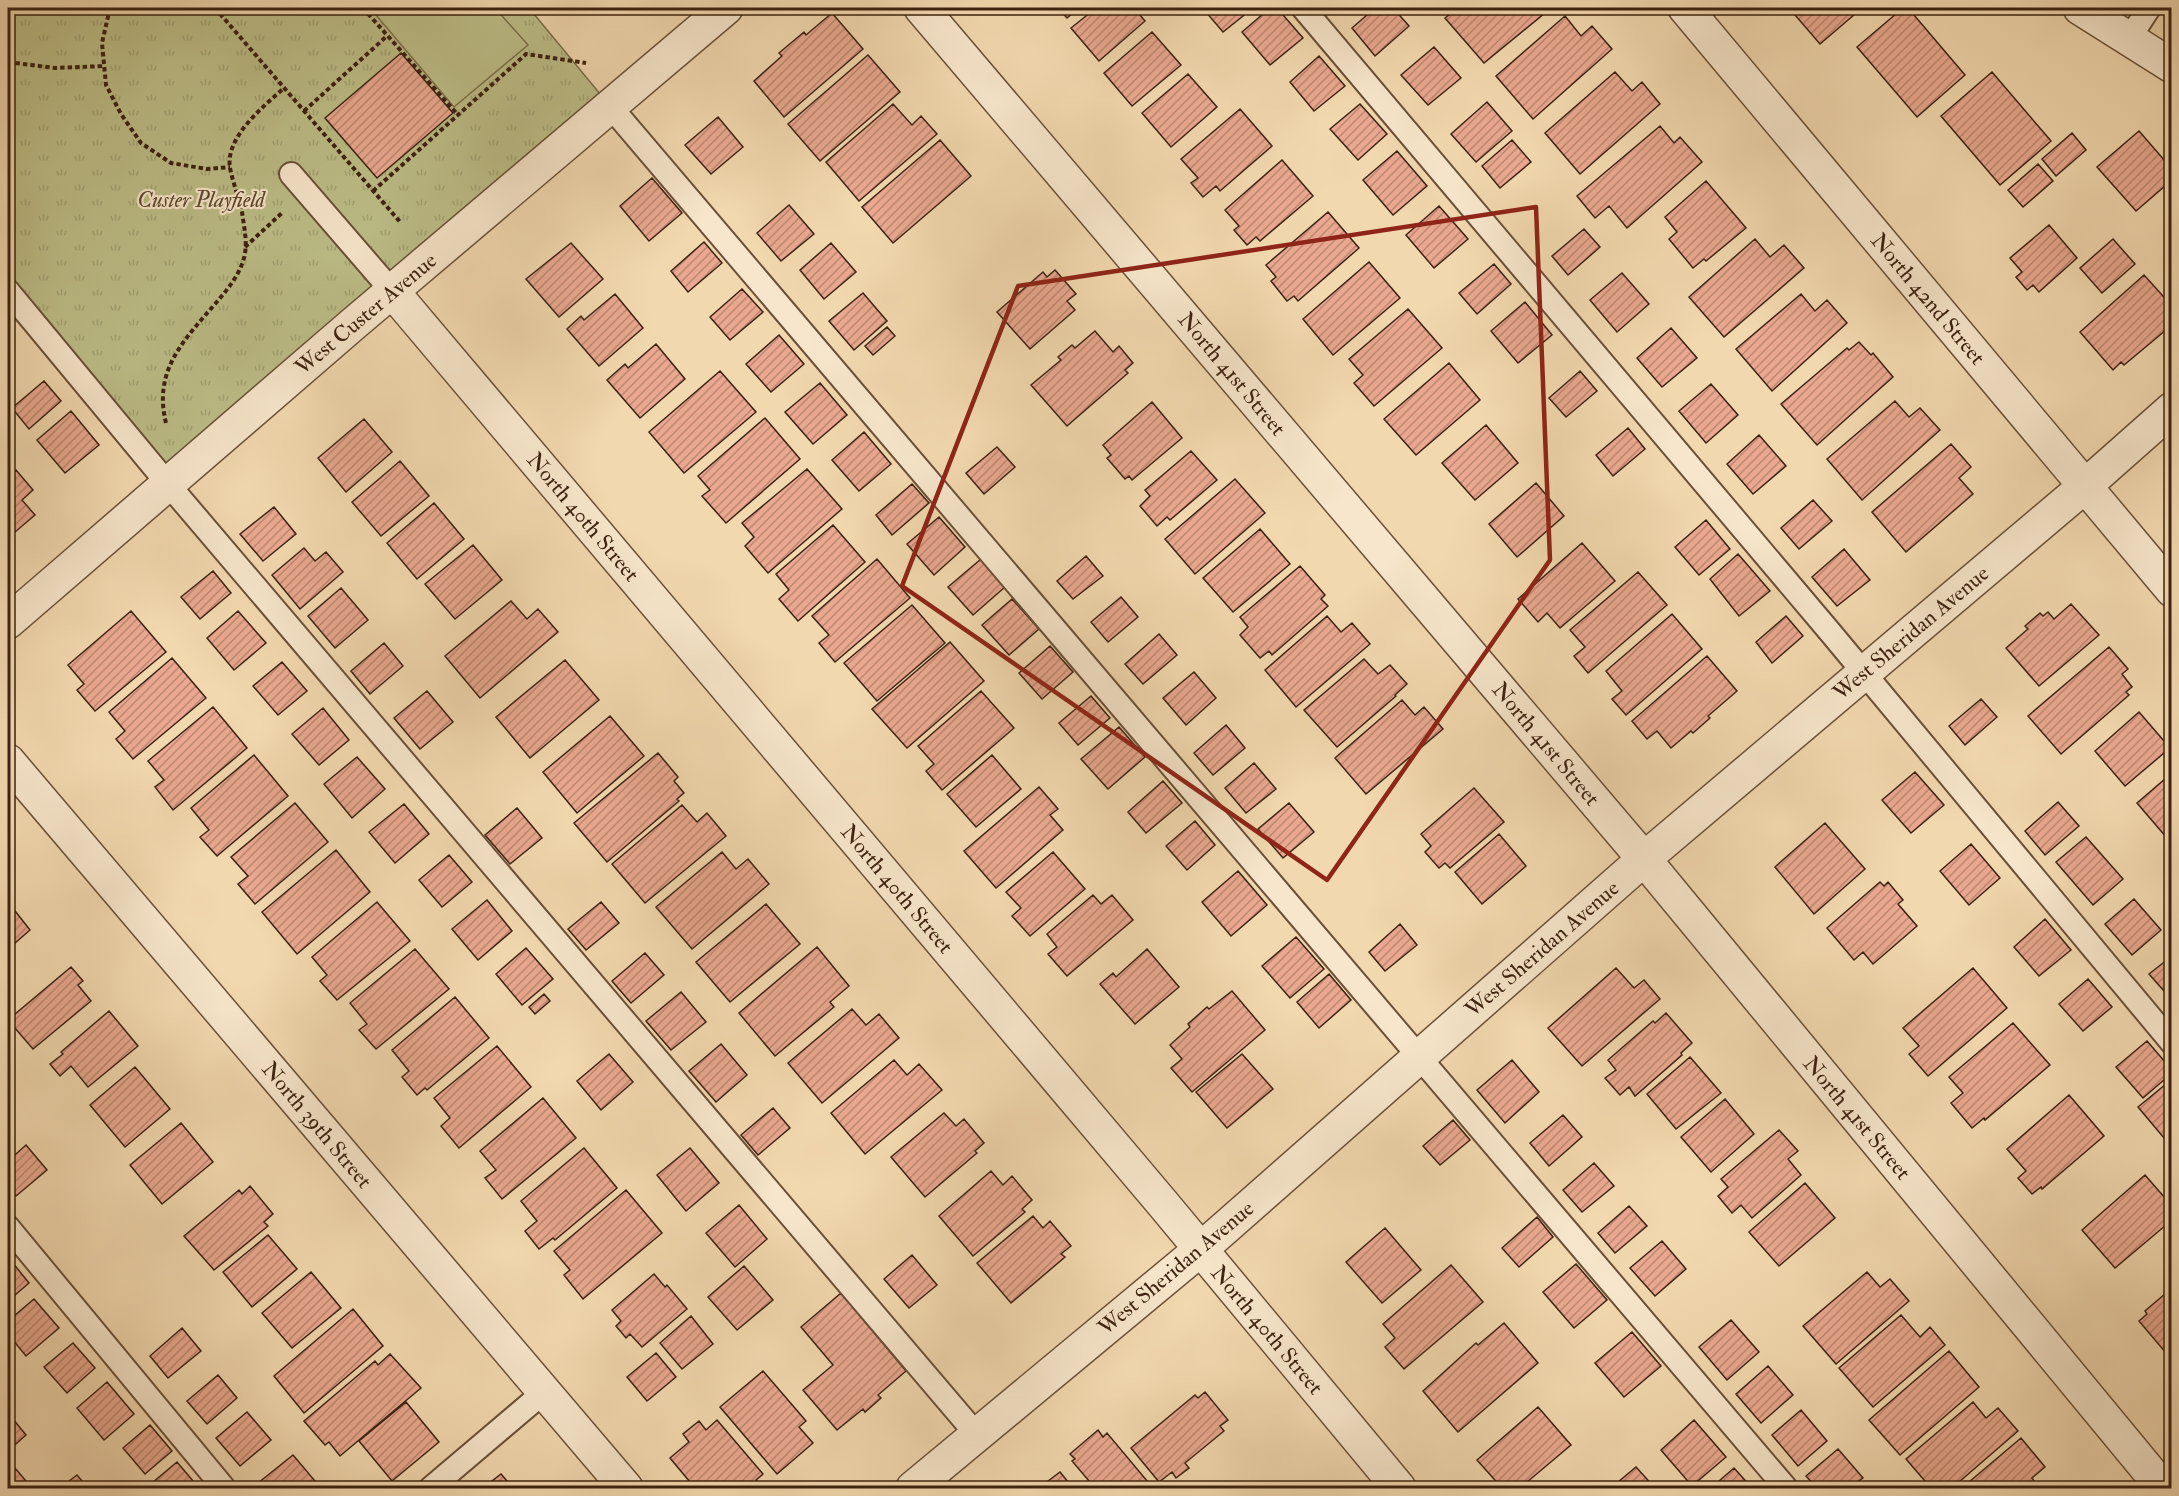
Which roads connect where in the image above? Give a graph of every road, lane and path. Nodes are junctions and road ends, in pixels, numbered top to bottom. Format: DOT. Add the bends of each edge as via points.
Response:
graph roads {
  1 [pos="110,8"];
  2 [pos="215,8"];
  3 [pos="363,8"];
  4 [pos="726,8"];
  5 [pos="921,8"];
  6 [pos="1303,8"];
  7 [pos="1685,8"];
  8 [pos="2080,8"];
  9 [pos="2149,8"];
  10 [pos="387,36"];
  11 [pos="2129,39"];
  12 [pos="8,62"];
  13 [pos="586,63"];
  14 [pos="104,66"];
  15 [pos="2172,66"];
  16 [pos="284,88"];
  17 [pos="610,106"];
  18 [pos="304,111"];
  19 [pos="458,115"];
  20 [pos="230,167"];
  21 [pos="291,174"];
  22 [pos="373,191"];
  23 [pos="400,222"];
  24 [pos="270,225"];
  25 [pos="244,247"];
  26 [pos="8,291"];
  27 [pos="392,291"];
  28 [pos="2172,409"];
  29 [pos="166,423"];
  30 [pos="168,484"];
  31 [pos="2085,486"];
  32 [pos="2172,590"];
  33 [pos="8,622"];
  34 [pos="1864,672"];
  35 [pos="8,761"];
  36 [pos="1644,859"];
  37 [pos="2172,1043"];
  38 [pos="1418,1057"];
  39 [pos="8,1227"];
  40 [pos="1201,1249"];
  41 [pos="544,1392"];
  42 [pos="977,1435"];
  43 [pos="224,1488"];
  44 [pos="431,1488"];
  45 [pos="626,1488"];
  46 [pos="913,1488"];
  47 [pos="1399,1488"];
  48 [pos="1786,1488"];
  49 [pos="2163,1488"];
  1 -- 14 [label="path" via="102,43"];
  2 -- 16 [label="path"];
  3 -- 10 [label="path"];
  4 -- 17 [label="street, West Custer Avenue"];
  5 -- 36 [label="street, North 41st Street"];
  6 -- 34 [label="lane"];
  7 -- 31 [label="street, North 42nd Street"];
  8 -- 11 [label="street"];
  9 -- 11 [label="lane"];
  10 -- 18 [label="path"];
  10 -- 19 [label="path"];
  11 -- 15 [label="street"];
  12 -- 14 [label="path" via="55,68"];
  13 -- 19 [label="path" via="526,54"];
  14 -- 20 [label="path" via="106,85 141,143 171,163 207,169"];
  16 -- 18 [label="path"];
  16 -- 20 [label="path" via="245,126 231,152"];
  17 -- 27 [label="street, West Custer Avenue"];
  17 -- 38 [label="lane"];
  18 -- 22 [label="path"];
  19 -- 22 [label="path"];
  20 -- 25 [label="path" via="245,231"];
  21 -- 27 [label="lane"];
  22 -- 23 [label="path"];
  24 -- 25 [label="path"];
  25 -- 29 [label="path" via="244,257 231,285 190,334 167,371 161,406"];
  26 -- 30 [label="lane"];
  27 -- 30 [label="street, West Custer Avenue"];
  27 -- 40 [label="street, North 40th Street"];
  28 -- 31 [label="street, West Sheridan Avenue"];
  30 -- 33 [label="street, West Custer Avenue"];
  30 -- 42 [label="lane"];
  31 -- 32 [label="street, North 42nd Street"];
  31 -- 34 [label="street, West Sheridan Avenue"];
  34 -- 36 [label="street, West Sheridan Avenue"];
  34 -- 37 [label="lane"];
  35 -- 41 [label="street, North 39th Street"];
  36 -- 38 [label="street, West Sheridan Avenue"];
  36 -- 49 [label="street, North 41st Street"];
  38 -- 40 [label="street, West Sheridan Avenue"];
  38 -- 48 [label="lane"];
  39 -- 43 [label="lane"];
  40 -- 42 [label="street, West Sheridan Avenue"];
  40 -- 47 [label="street, North 40th Street"];
  41 -- 44 [label="lane"];
  41 -- 45 [label="street, North 39th Street"];
  42 -- 46 [label="street, West Sheridan Avenue"];
}
